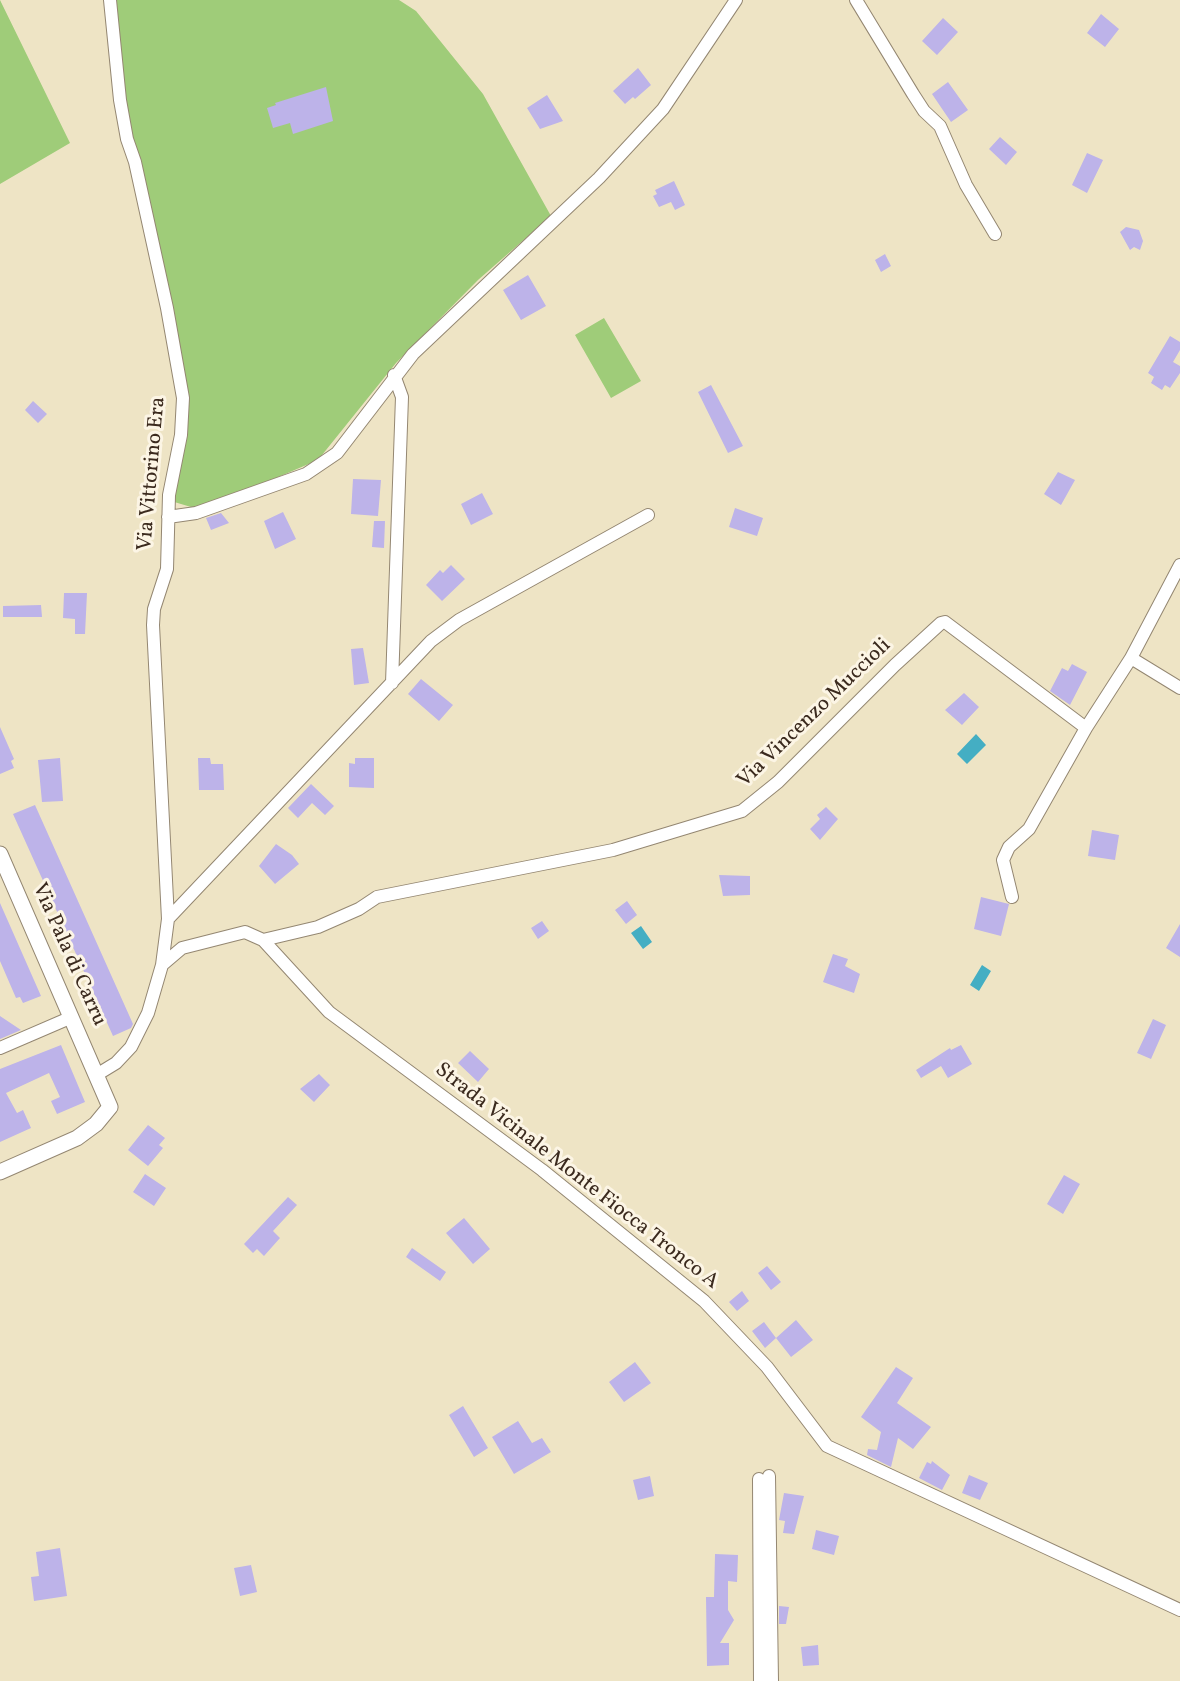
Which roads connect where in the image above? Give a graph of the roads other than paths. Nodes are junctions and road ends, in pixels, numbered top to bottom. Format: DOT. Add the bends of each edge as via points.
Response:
graph roads {
  1 [pos="110,0"];
  2 [pos="736,0"];
  3 [pos="856,0"];
  4 [pos="994,234"];
  5 [pos="394,375"];
  6 [pos="648,515"];
  7 [pos="168,517"];
  8 [pos="1180,566"];
  9 [pos="1131,658"];
  10 [pos="392,682"];
  11 [pos="1180,688"];
  12 [pos="1086,728"];
  13 [pos="0,854"];
  14 [pos="1012,897"];
  15 [pos="168,920"];
  16 [pos="263,940"];
  17 [pos="162,965"];
  18 [pos="72,1017"];
  19 [pos="0,1048"];
  20 [pos="98,1074"];
  21 [pos="0,1172"];
  22 [pos="1180,1610"];
  23 [pos="760,1681"];
  24 [pos="772,1681"];
  1 -- 7 [label="street, Via Vittorino Era" via="121,110 167,308 183,398"];
  2 -- 5 [label="street" via="679,87 624,153"];
  3 -- 4 [label="street" via="924,111 940,126 966,185"];
  5 -- 7 [label="street" via="348,441 326,463 306,474 196,513"];
  5 -- 10 [label="street" via="402,397"];
  6 -- 10 [label="street" via="459,620 431,641"];
  7 -- 15 [label="street, Via Vittorino Era" via="167,569 153,625"];
  8 -- 9 [label="street"];
  9 -- 11 [label="street"];
  9 -- 12 [label="street"];
  10 -- 15 [label="street"];
  12 -- 14 [label="street" via="1029,829 1009,847 1003,860"];
  12 -- 16 [label="street, Via Vincenzo Muccioli" via="945,622 941,623 778,782 742,811 613,850 377,897 318,927"];
  13 -- 18 [label="street, Via Pala di Carru"];
  15 -- 17 [label="street, Via Vittorino Era"];
  16 -- 17 [label="street" via="245,932 182,948"];
  16 -- 22 [label="street, Strada Vicinale Monte Fiocca Tronco A" via="329,1012 542,1170 704,1301 767,1367 827,1446"];
  17 -- 20 [label="street, Via Vittorino Era" via="148,1012 131,1047"];
  18 -- 19 [label="street"];
  18 -- 20 [label="street, Via Pala di Carru"];
  20 -- 21 [label="street" via="110,1107 96,1124 77,1138"];
  23 -- 24 [label="street" via="764,1478"];
}
